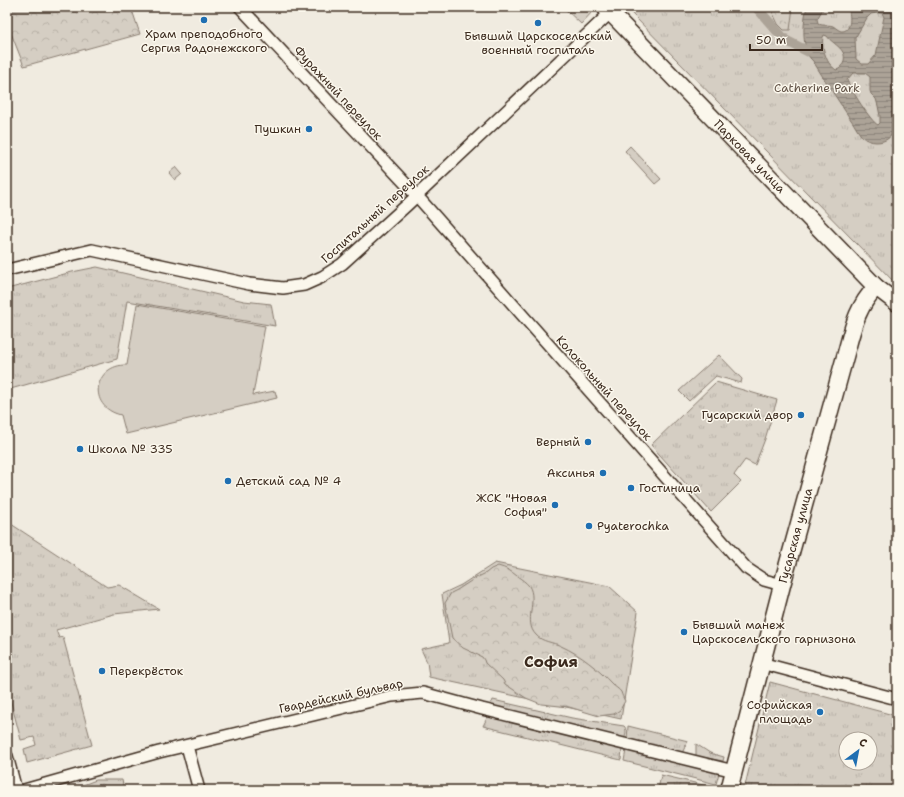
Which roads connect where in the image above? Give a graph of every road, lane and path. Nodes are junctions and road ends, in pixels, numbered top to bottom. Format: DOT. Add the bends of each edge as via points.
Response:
graph roads {
  1 [pos="240,7"];
  2 [pos="608,10"];
  3 [pos="417,196"];
  4 [pos="7,270"];
  5 [pos="876,287"];
  6 [pos="897,303"];
  7 [pos="782,585"];
  8 [pos="761,663"];
  9 [pos="897,699"];
  10 [pos="187,746"];
  11 [pos="7,756"];
  12 [pos="734,771"];
  13 [pos="16,790"];
  14 [pos="24,790"];
  15 [pos="199,790"];
  16 [pos="729,790"];
  1 -- 3 [label="street, Фуражный переулок"];
  2 -- 3 [label="street, Госпитальный переулок"];
  2 -- 5 [label="street, Парковая улица"];
  3 -- 4 [label="street, Госпитальный переулок" via="342,264 322,277 283,288 249,284 92,250"];
  3 -- 7 [label="street, Колокольный переулок" via="746,568 764,580"];
  5 -- 6 [label="street, Парковая улица"];
  5 -- 7 [label="street, Гусарская улица" via="867,296 856,316"];
  7 -- 8 [label="street, Гусарская улица"];
  8 -- 9 [label="street"];
  8 -- 12 [label="street, Гусарская улица"];
  10 -- 12 [label="street, Гвардейский бульвар" via="392,696 423,693"];
  10 -- 14 [label="street, Гвардейский бульвар"];
  10 -- 15 [label="street"];
  11 -- 13 [label="street"];
  12 -- 16 [label="street, Гусарская улица"];
}
